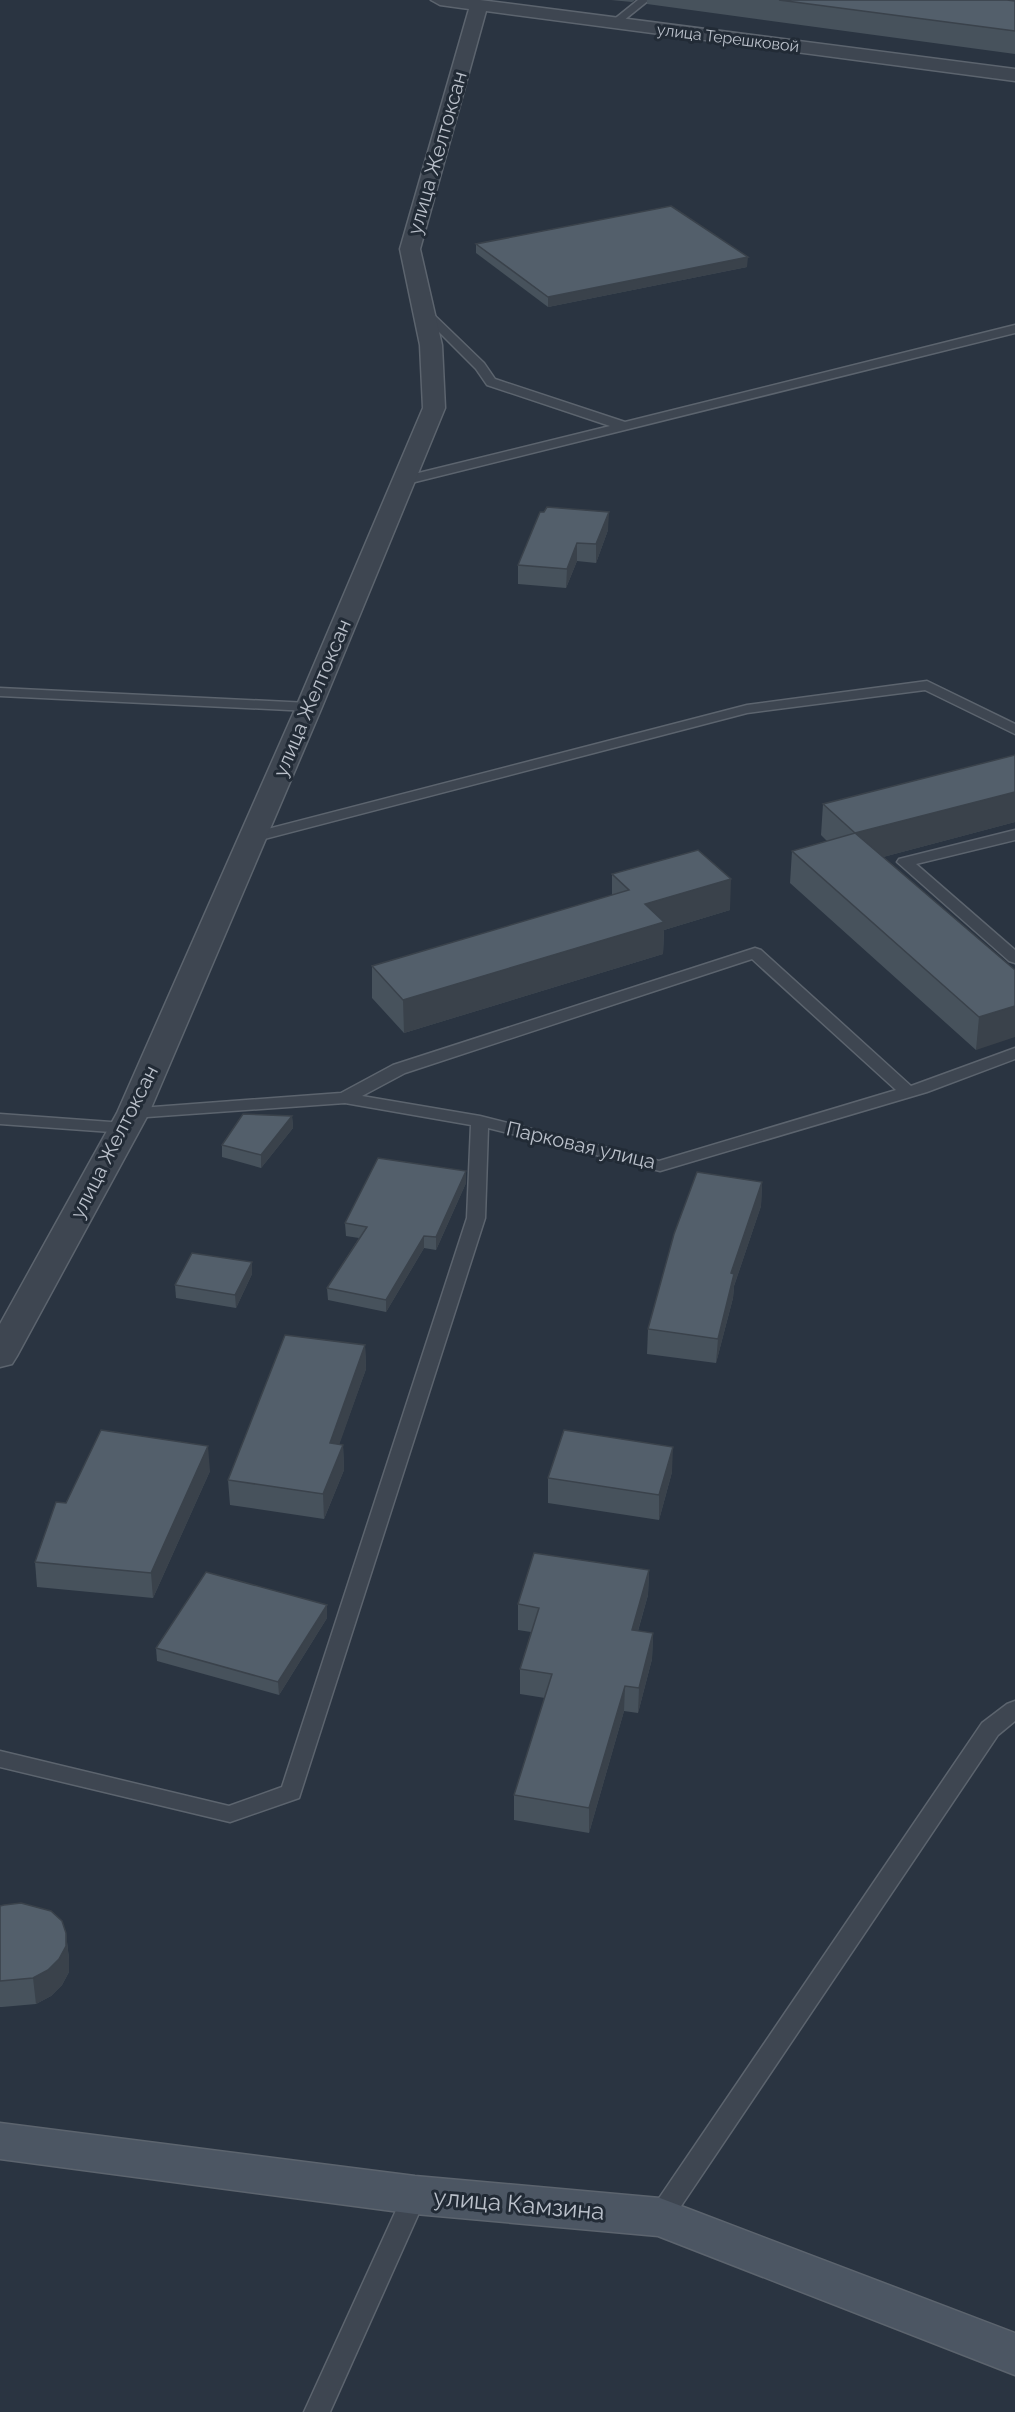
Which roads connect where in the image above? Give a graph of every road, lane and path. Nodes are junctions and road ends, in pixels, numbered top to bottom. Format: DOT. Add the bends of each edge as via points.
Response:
graph roads {
  1 [pos="440,0"];
  2 [pos="644,0"];
  3 [pos="478,5"];
  4 [pos="615,23"];
  5 [pos="1015,75"];
  6 [pos="424,311"];
  7 [pos="1015,328"];
  8 [pos="625,426"];
  9 [pos="403,481"];
  10 [pos="0,692"];
  11 [pos="309,707"];
  12 [pos="1015,730"];
  13 [pos="1015,835"];
  14 [pos="253,837"];
  15 [pos="1015,958"];
  16 [pos="1015,1053"];
  17 [pos="908,1092"];
  18 [pos="345,1098"];
  19 [pos="0,1119"];
  20 [pos="129,1120"];
  21 [pos="480,1121"];
  22 [pos="0,1356"];
  23 [pos="1015,1709"];
  24 [pos="0,1759"];
  25 [pos="0,2141"];
  26 [pos="414,2195"];
  27 [pos="660,2217"];
  28 [pos="1015,2354"];
  29 [pos="317,2412"];
  1 -- 3 [label="street, улица Терешковой"];
  2 -- 4 [label="lane"];
  3 -- 4 [label="street, улица Терешковой"];
  3 -- 6 [label="street, улица Желтоксан" via="410,249"];
  4 -- 5 [label="street, улица Терешковой"];
  6 -- 8 [label="lane" via="491,382"];
  6 -- 9 [label="street, улица Желтоксан" via="431,345 434,408"];
  7 -- 8 [label="lane"];
  8 -- 9 [label="lane"];
  9 -- 11 [label="street, улица Желтоксан"];
  10 -- 11 [label="lane"];
  11 -- 14 [label="street, улица Желтоксан"];
  12 -- 14 [label="lane" via="927,685 747,709"];
  13 -- 15 [label="lane" via="905,862"];
  14 -- 20 [label="street, улица Желтоксан"];
  16 -- 17 [label="lane, Парковая улица"];
  17 -- 18 [label="lane" via="755,953 399,1069"];
  17 -- 21 [label="lane, Парковая улица" via="660,1166"];
  18 -- 20 [label="lane, Парковая улица"];
  18 -- 21 [label="lane, Парковая улица"];
  19 -- 20 [label="lane, Парковая улица"];
  20 -- 22 [label="street, улица Желтоксан"];
  21 -- 24 [label="lane" via="476,1218 291,1792 230,1814"];
  23 -- 27 [label="lane" via="990,1729"];
  25 -- 26 [label="street, улица Камзина"];
  26 -- 27 [label="street, улица Камзина"];
  26 -- 29 [label="lane"];
  27 -- 28 [label="street, улица Камзина"];
}
